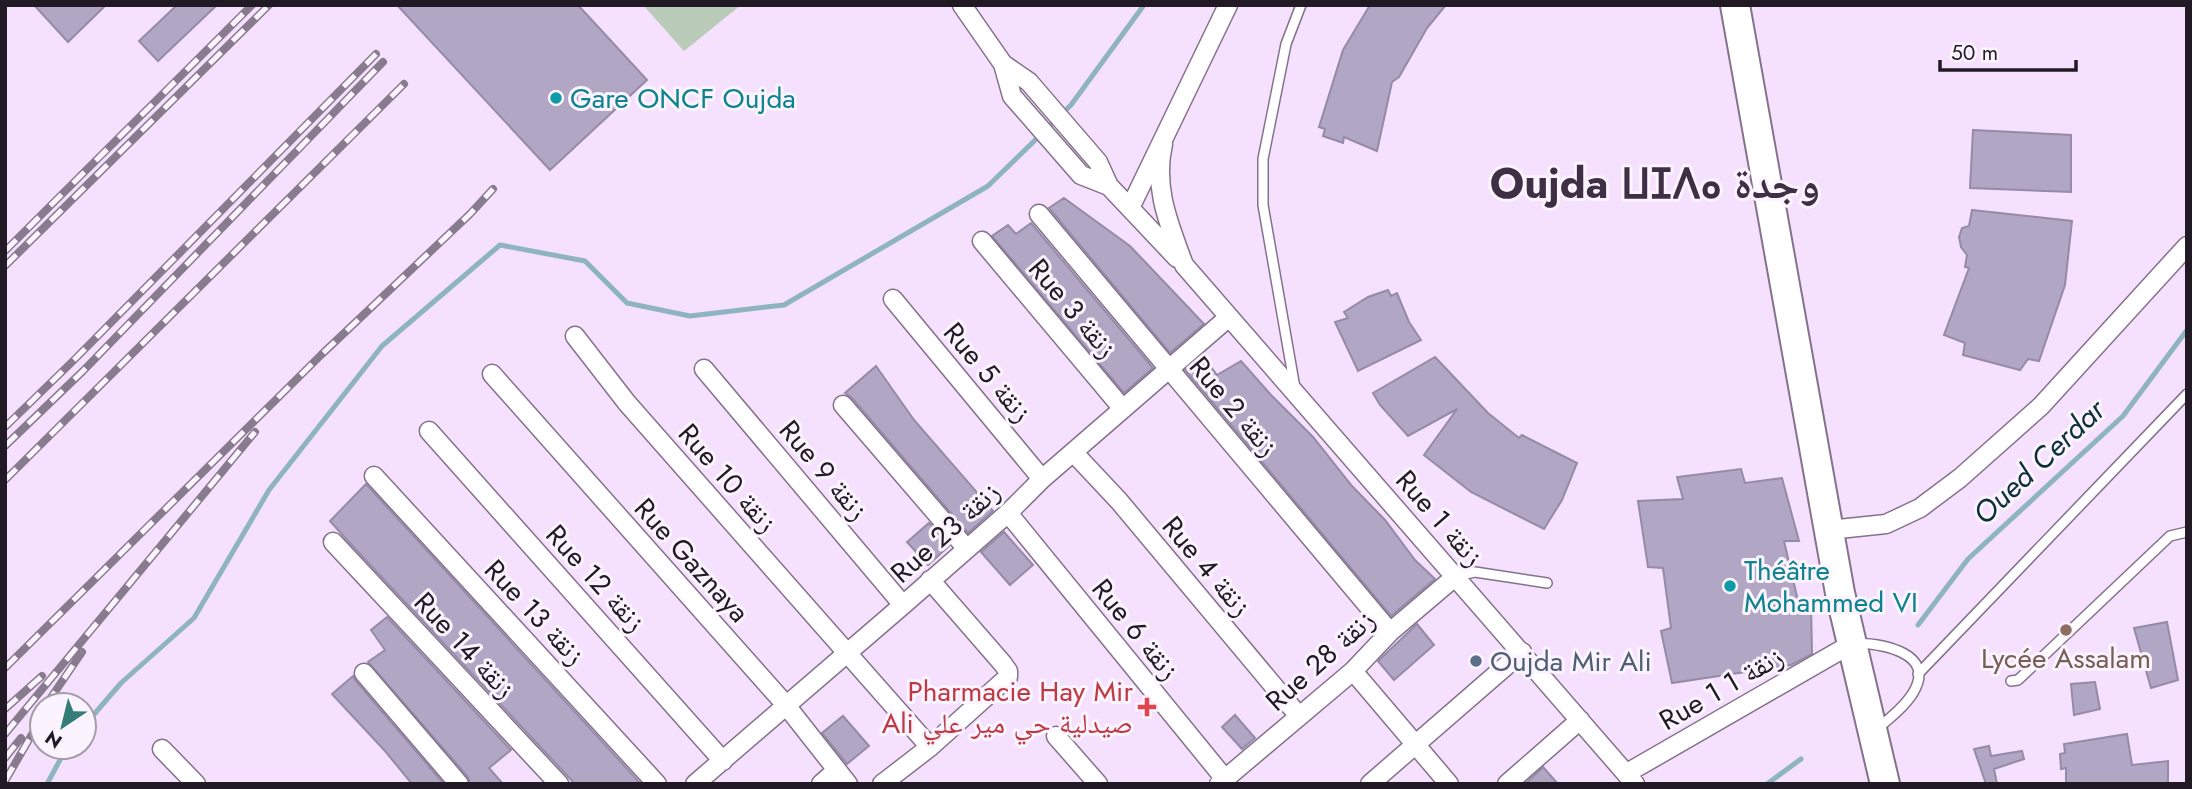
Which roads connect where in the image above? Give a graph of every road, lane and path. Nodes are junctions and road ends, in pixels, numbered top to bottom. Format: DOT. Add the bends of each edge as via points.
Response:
graph roads {
  1 [pos="962,5"];
  2 [pos="1228,5"];
  3 [pos="1301,5"];
  4 [pos="1735,5"];
  5 [pos="1003,64"];
  6 [pos="1163,144"];
  7 [pos="1109,186"];
  8 [pos="1130,208"];
  9 [pos="1039,214"];
  10 [pos="982,242"];
  11 [pos="2187,246"];
  12 [pos="1184,265"];
  13 [pos="893,299"];
  14 [pos="1229,317"];
  15 [pos="575,336"];
  16 [pos="704,369"];
  17 [pos="1169,369"];
  18 [pos="492,374"];
  19 [pos="1296,393"];
  20 [pos="2187,394"];
  21 [pos="843,405"];
  22 [pos="1123,409"];
  23 [pos="429,430"];
  24 [pos="1073,452"];
  25 [pos="374,476"];
  26 [pos="1042,479"];
  27 [pos="1008,513"];
  28 [pos="1829,530"];
  29 [pos="2187,531"];
  30 [pos="333,542"];
  31 [pos="967,549"];
  32 [pos="1456,576"];
  33 [pos="930,580"];
  34 [pos="1547,583"];
  35 [pos="903,605"];
  36 [pos="1390,632"];
  37 [pos="846,652"];
  38 [pos="1522,652"];
  39 [pos="1855,655"];
  40 [pos="1353,671"];
  41 [pos="364,673"];
  42 [pos="1918,674"];
  43 [pos="2011,681"];
  44 [pos="785,705"];
  45 [pos="1298,715"];
  46 [pos="1580,720"];
  47 [pos="1874,733"];
  48 [pos="1056,736"];
  49 [pos="1414,744"];
  50 [pos="930,747"];
  51 [pos="162,749"];
  52 [pos="723,761"];
  53 [pos="842,777"];
  54 [pos="1631,778"];
  55 [pos="1222,781"];
  56 [pos="196,784"];
  57 [pos="459,784"];
  58 [pos="559,784"];
  59 [pos="657,784"];
  60 [pos="695,784"];
  61 [pos="821,784"];
  62 [pos="882,784"];
  63 [pos="1098,784"];
  64 [pos="1370,784"];
  65 [pos="1449,784"];
  66 [pos="1507,784"];
  67 [pos="1885,784"];
  1 -- 5 [label="street"];
  2 -- 6 [label="street"];
  3 -- 19 [label="lane" via="1286,44 1263,159 1263,205"];
  4 -- 28 [label="main road"];
  5 -- 7 [label="street" via="1029,82 1098,162"];
  5 -- 7 [label="street" via="1012,96 1081,175"];
  6 -- 8 [label="street"];
  6 -- 12 [label="street" via="1159,190"];
  7 -- 8 [label="street"];
  8 -- 12 [label="street"];
  9 -- 17 [label="street, Rue 2 زنقة"];
  10 -- 22 [label="street, Rue 3 زنقة"];
  11 -- 28 [label="street" via="1992,453 1920,508 1886,524"];
  12 -- 14 [label="street, Rue زنقة 1"];
  13 -- 26 [label="street, Rue 5 زنقة"];
  14 -- 17 [label="street, Rue 23 زنقة"];
  14 -- 19 [label="street, Rue زنقة 1"];
  15 -- 37 [label="street, Rue 10 زنقة" via="627,403"];
  16 -- 35 [label="street, Rue 9 زنقة"];
  17 -- 22 [label="street, Rue 23 زنقة"];
  17 -- 36 [label="street, Rue 2 زنقة"];
  18 -- 44 [label="street, Rue Gaznaya"];
  19 -- 32 [label="street, Rue زنقة 1"];
  20 -- 42 [label="lane"];
  21 -- 31 [label="street"];
  22 -- 24 [label="street, Rue 23 زنقة"];
  23 -- 52 [label="street, Rue 12 زنقة"];
  24 -- 26 [label="street, Rue 23 زنقة"];
  24 -- 45 [label="street, Rue 4 زنقة" via="1119,500"];
  25 -- 59 [label="street, Rue 13 زنقة"];
  26 -- 27 [label="street, Rue 23 زنقة"];
  27 -- 31 [label="street, Rue 23 زنقة"];
  27 -- 55 [label="street, Rue 6 زنقة"];
  28 -- 39 [label="main road"];
  29 -- 43 [label="lane" via="2170,536 2018,680"];
  30 -- 58 [label="street, Rue 14 زنقة"];
  31 -- 33 [label="street, Rue 23 زنقة"];
  32 -- 34 [label="lane" via="1475,572"];
  32 -- 36 [label="street, Rue 28 زنقة"];
  32 -- 38 [label="street, Rue زنقة 1"];
  33 -- 35 [label="street, Rue 23 زنقة"];
  33 -- 50 [label="street" via="1008,671 1008,677"];
  35 -- 37 [label="street, Rue 23 زنقة"];
  36 -- 40 [label="street, Rue 28 زنقة"];
  37 -- 44 [label="street, Rue 23 زنقة"];
  37 -- 50 [label="street, Rue 10 زنقة"];
  38 -- 46 [label="street, Rue زنقة 1"];
  38 -- 49 [label="street"];
  39 -- 42 [label="lane" via="1881,643 1909,656"];
  39 -- 47 [label="main road"];
  39 -- 54 [label="street, Rue 1 زنقة 1"];
  40 -- 45 [label="street, Rue 28 زنقة"];
  40 -- 49 [label="street"];
  41 -- 57 [label="street"];
  42 -- 47 [label="lane" via="1904,705"];
  44 -- 52 [label="street, Rue 23 زنقة"];
  44 -- 53 [label="street, Rue Gaznaya"];
  45 -- 55 [label="street, Rue 28 زنقة"];
  46 -- 54 [label="street, Rue زنقة 1"];
  46 -- 66 [label="street"];
  47 -- 67 [label="main road"];
  48 -- 63 [label="street"];
  49 -- 64 [label="street"];
  49 -- 65 [label="street"];
  50 -- 62 [label="street"];
  51 -- 56 [label="street"];
  52 -- 60 [label="street, Rue 23 زنقة"];
  53 -- 61 [label="street"];
}
